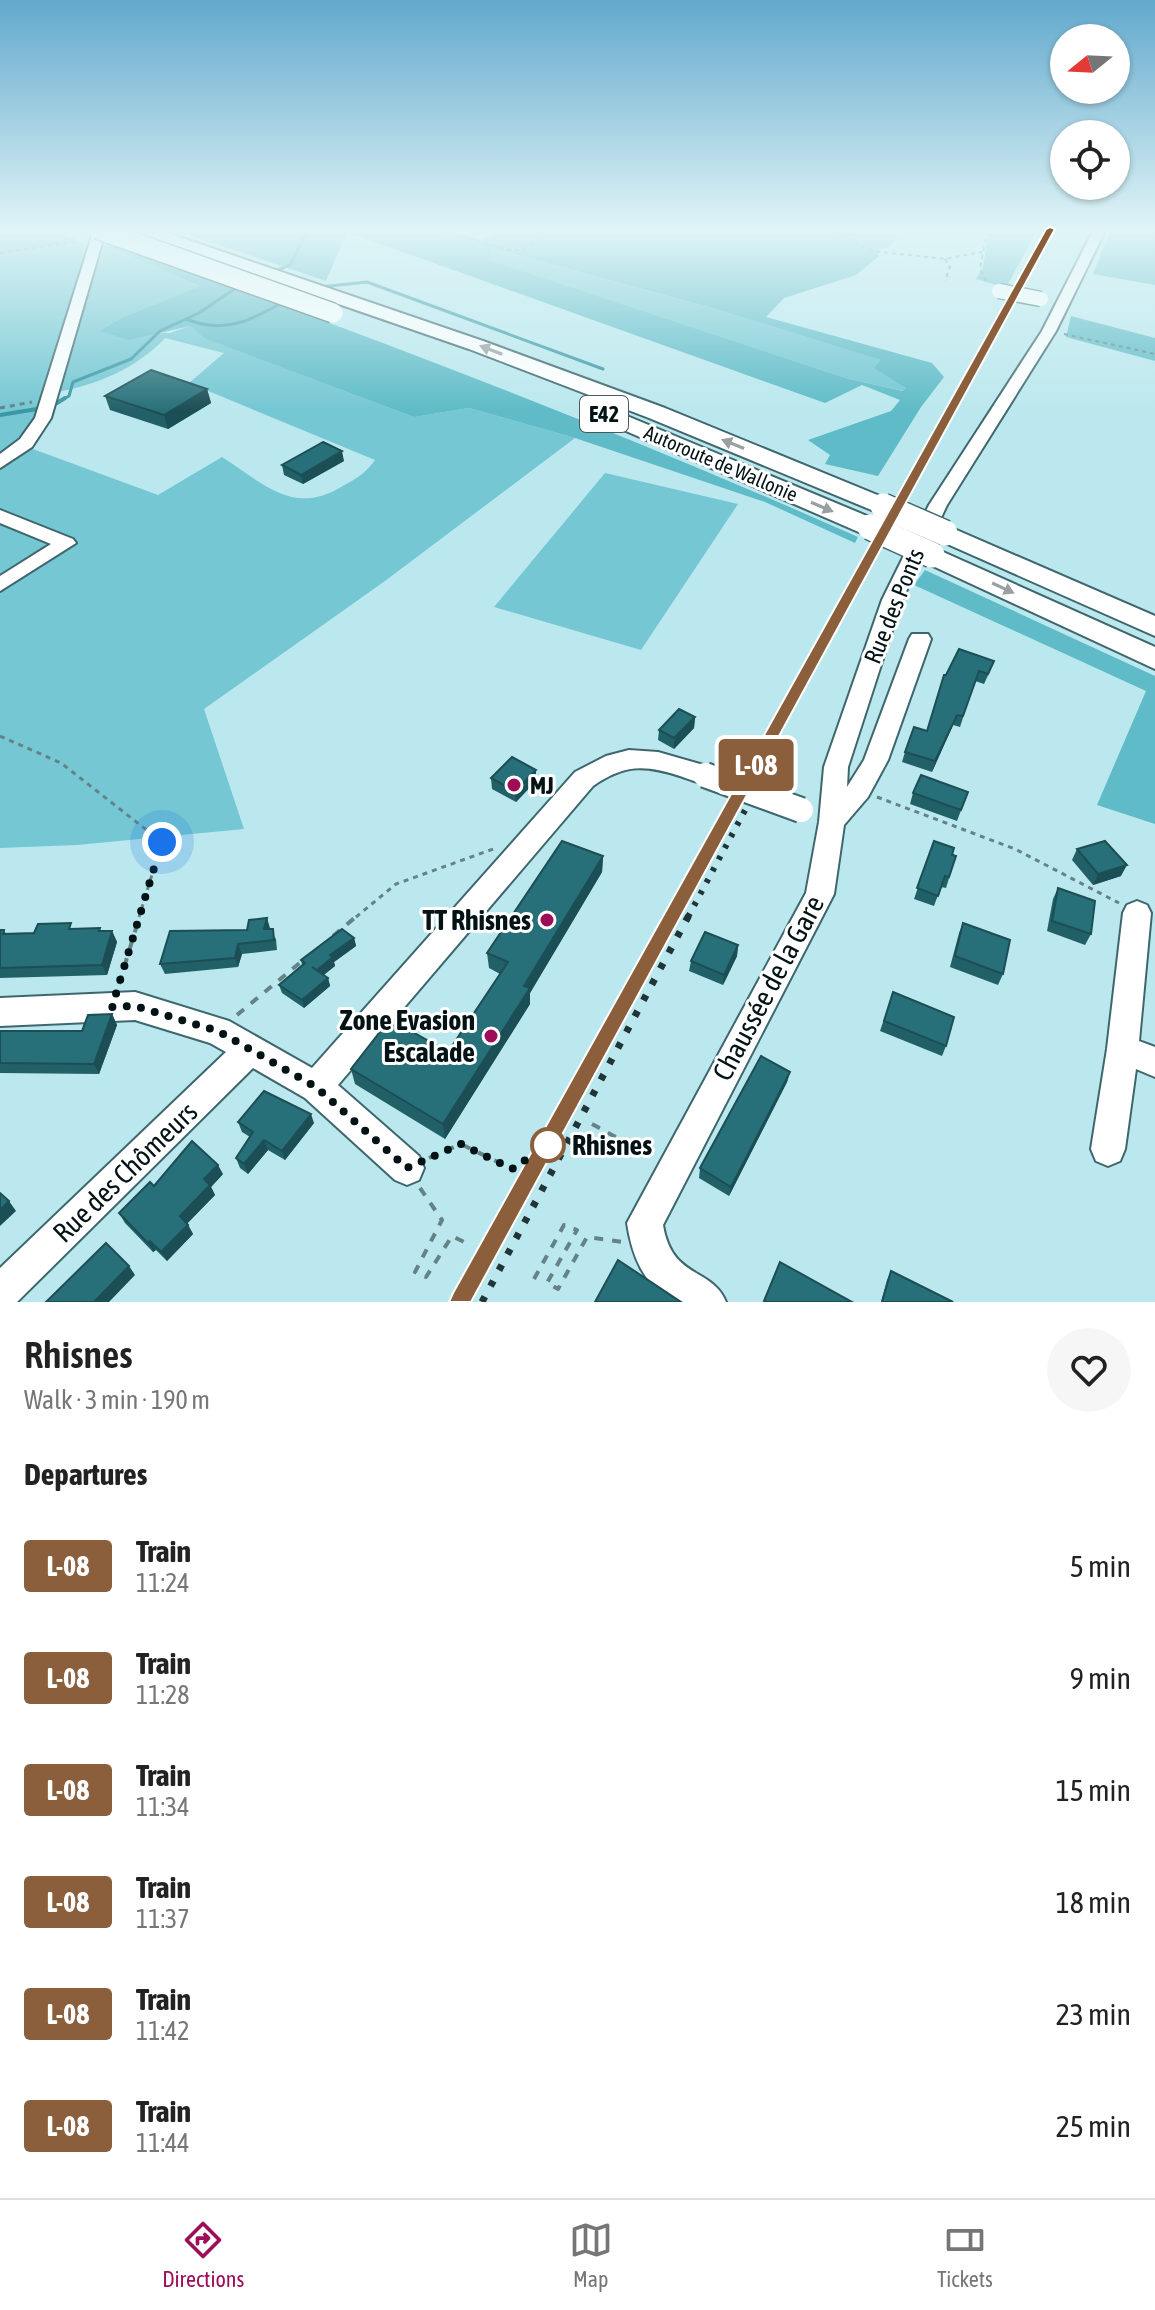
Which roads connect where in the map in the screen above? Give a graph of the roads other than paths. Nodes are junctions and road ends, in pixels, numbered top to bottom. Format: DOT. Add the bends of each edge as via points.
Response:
graph roads {
  1 [pos="83,290"];
  2 [pos="265,290"];
  3 [pos="316,290"];
  4 [pos="1002,290"];
  5 [pos="1070,290"];
  6 [pos="1063,303"];
  7 [pos="0,463"];
  8 [pos="0,516"];
  9 [pos="877,516"];
  10 [pos="939,544"];
  11 [pos="3,579"];
  12 [pos="1155,627"];
  13 [pos="920,639"];
  14 [pos="1155,659"];
  15 [pos="832,822"];
  16 [pos="1137,913"];
  17 [pos="0,1012"];
  18 [pos="1123,1049"];
  19 [pos="249,1051"];
  20 [pos="1155,1062"];
  21 [pos="316,1087"];
  22 [pos="1108,1149"];
  23 [pos="407,1168"];
  24 [pos="0,1293"];
  25 [pos="708,1302"];
  1 -- 7 [label="street" via="43,418 26,443"];
  2 -- 9 [label="highway, Autoroute de Wallonie / E42, one-way, bridge"];
  9 -- 3 [label="highway, Autoroute de Wallonie / E42, one-way" via="657,413"];
  4 -- 6 [label="street, bridge"];
  5 -- 6 [label="street, Rue des Ponts"];
  6 -- 15 [label="street, Rue des Ponts" via="938,505 892,600 836,767"];
  8 -- 11 [label="street" via="66,543"];
  9 -- 10 [label="highway, Autoroute de Wallonie / E42, bridge"];
  10 -- 12 [label="highway, Autoroute de Wallonie / E42"];
  10 -- 14 [label="highway, Autoroute de Wallonie / E42, one-way"];
  13 -- 15 [label="street, Rue des Ponts" via="876,760"];
  15 -- 21 [label="street, bridge" via="647,757 602,765"];
  15 -- 25 [label="street, Chaussée de la Gare" via="820,894 645,1223 654,1262 675,1285"];
  16 -- 18 [label="street"];
  17 -- 19 [label="street" via="135,1006 218,1031"];
  18 -- 20 [label="street"];
  18 -- 22 [label="street"];
  19 -- 21 [label="street"];
  19 -- 24 [label="street, Rue des Chômeurs"];
  21 -- 23 [label="street"];
}
